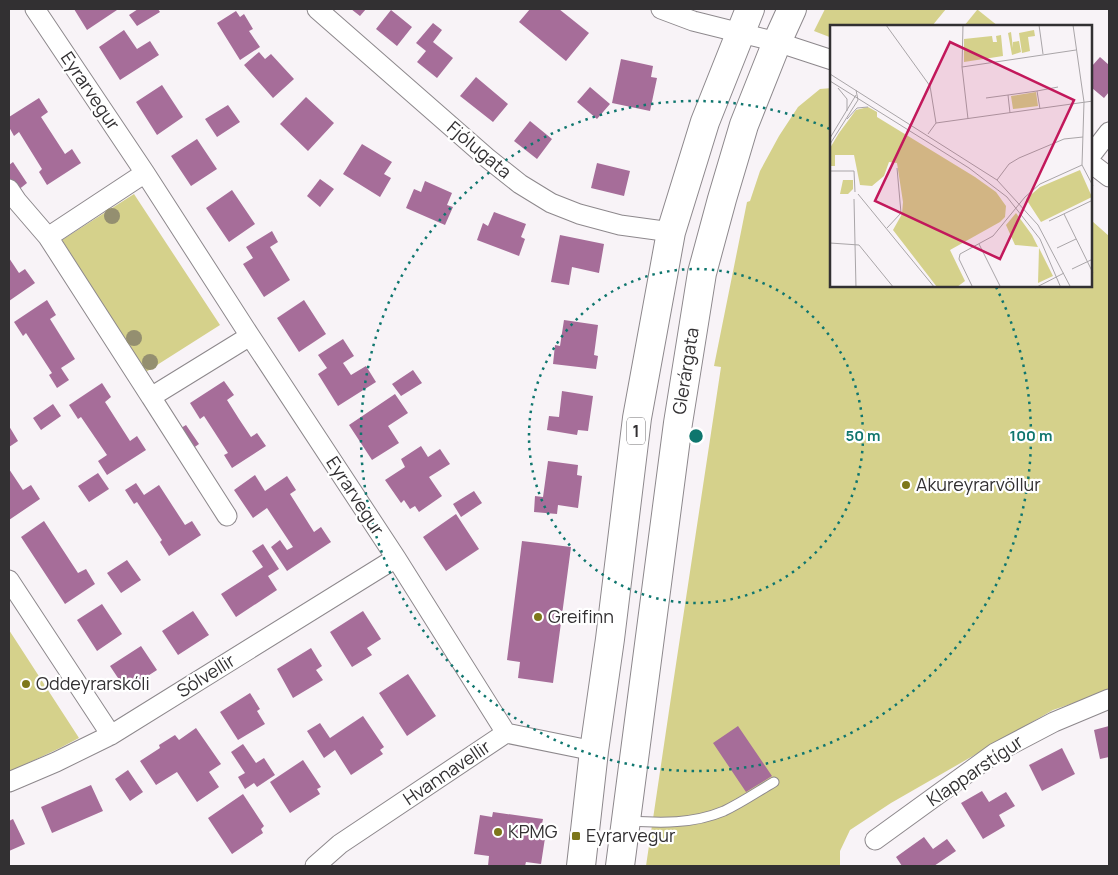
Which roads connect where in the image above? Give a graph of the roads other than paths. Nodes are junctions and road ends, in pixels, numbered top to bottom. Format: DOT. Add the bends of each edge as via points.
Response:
graph roads {
  1 [pos="35,9"];
  2 [pos="317,9"];
  3 [pos="661,9"];
  4 [pos="792,9"];
  5 [pos="745,20"];
  6 [pos="777,42"];
  7 [pos="830,59"];
  8 [pos="1109,132"];
  9 [pos="1093,153"];
  10 [pos="1093,165"];
  11 [pos="145,173"];
  12 [pos="1109,177"];
  13 [pos="9,189"];
  14 [pos="671,232"];
  15 [pos="48,237"];
  16 [pos="250,336"];
  17 [pos="151,397"];
  18 [pos="227,516"];
  19 [pos="396,558"];
  20 [pos="9,580"];
  21 [pos="1109,699"];
  22 [pos="506,733"];
  23 [pos="111,734"];
  24 [pos="594,751"];
  25 [pos="9,782"];
  26 [pos="774,782"];
  27 [pos="626,821"];
  28 [pos="875,840"];
  29 [pos="580,856"];
  30 [pos="315,866"];
  31 [pos="620,866"];
  1 -- 11 [label="street, Eyrarvegur"];
  2 -- 14 [label="street, Fjólugata" via="520,184 551,203 578,214 620,225"];
  3 -- 5 [label="street" via="693,21"];
  4 -- 6 [label="highway, Glerárgata"];
  5 -- 6 [label="street"];
  5 -- 14 [label="highway, 1" via="705,122"];
  6 -- 7 [label="street"];
  6 -- 27 [label="highway, Glerárgata" via="744,125 702,273 678,423"];
  8 -- 9 [label="street"];
  10 -- 12 [label="street"];
  11 -- 15 [label="street"];
  11 -- 16 [label="street, Eyrarvegur"];
  13 -- 15 [label="street"];
  14 -- 24 [label="highway, 1" via="637,418"];
  15 -- 17 [label="street"];
  16 -- 17 [label="street"];
  16 -- 19 [label="street, Eyrarvegur"];
  17 -- 18 [label="street"];
  19 -- 22 [label="street, Eyrarvegur"];
  19 -- 23 [label="street, Sólvellir"];
  20 -- 23 [label="street"];
  21 -- 28 [label="street, Klapparstígur" via="1054,722 995,753"];
  22 -- 24 [label="street, Hvannavellir"];
  22 -- 30 [label="street, Hvannavellir" via="340,844"];
  23 -- 25 [label="street, Sólvellir"];
  24 -- 29 [label="highway, 1"];
  26 -- 27 [label="lane" via="724,811 709,816 677,823"];
  27 -- 31 [label="highway, Glerárgata"];
}
